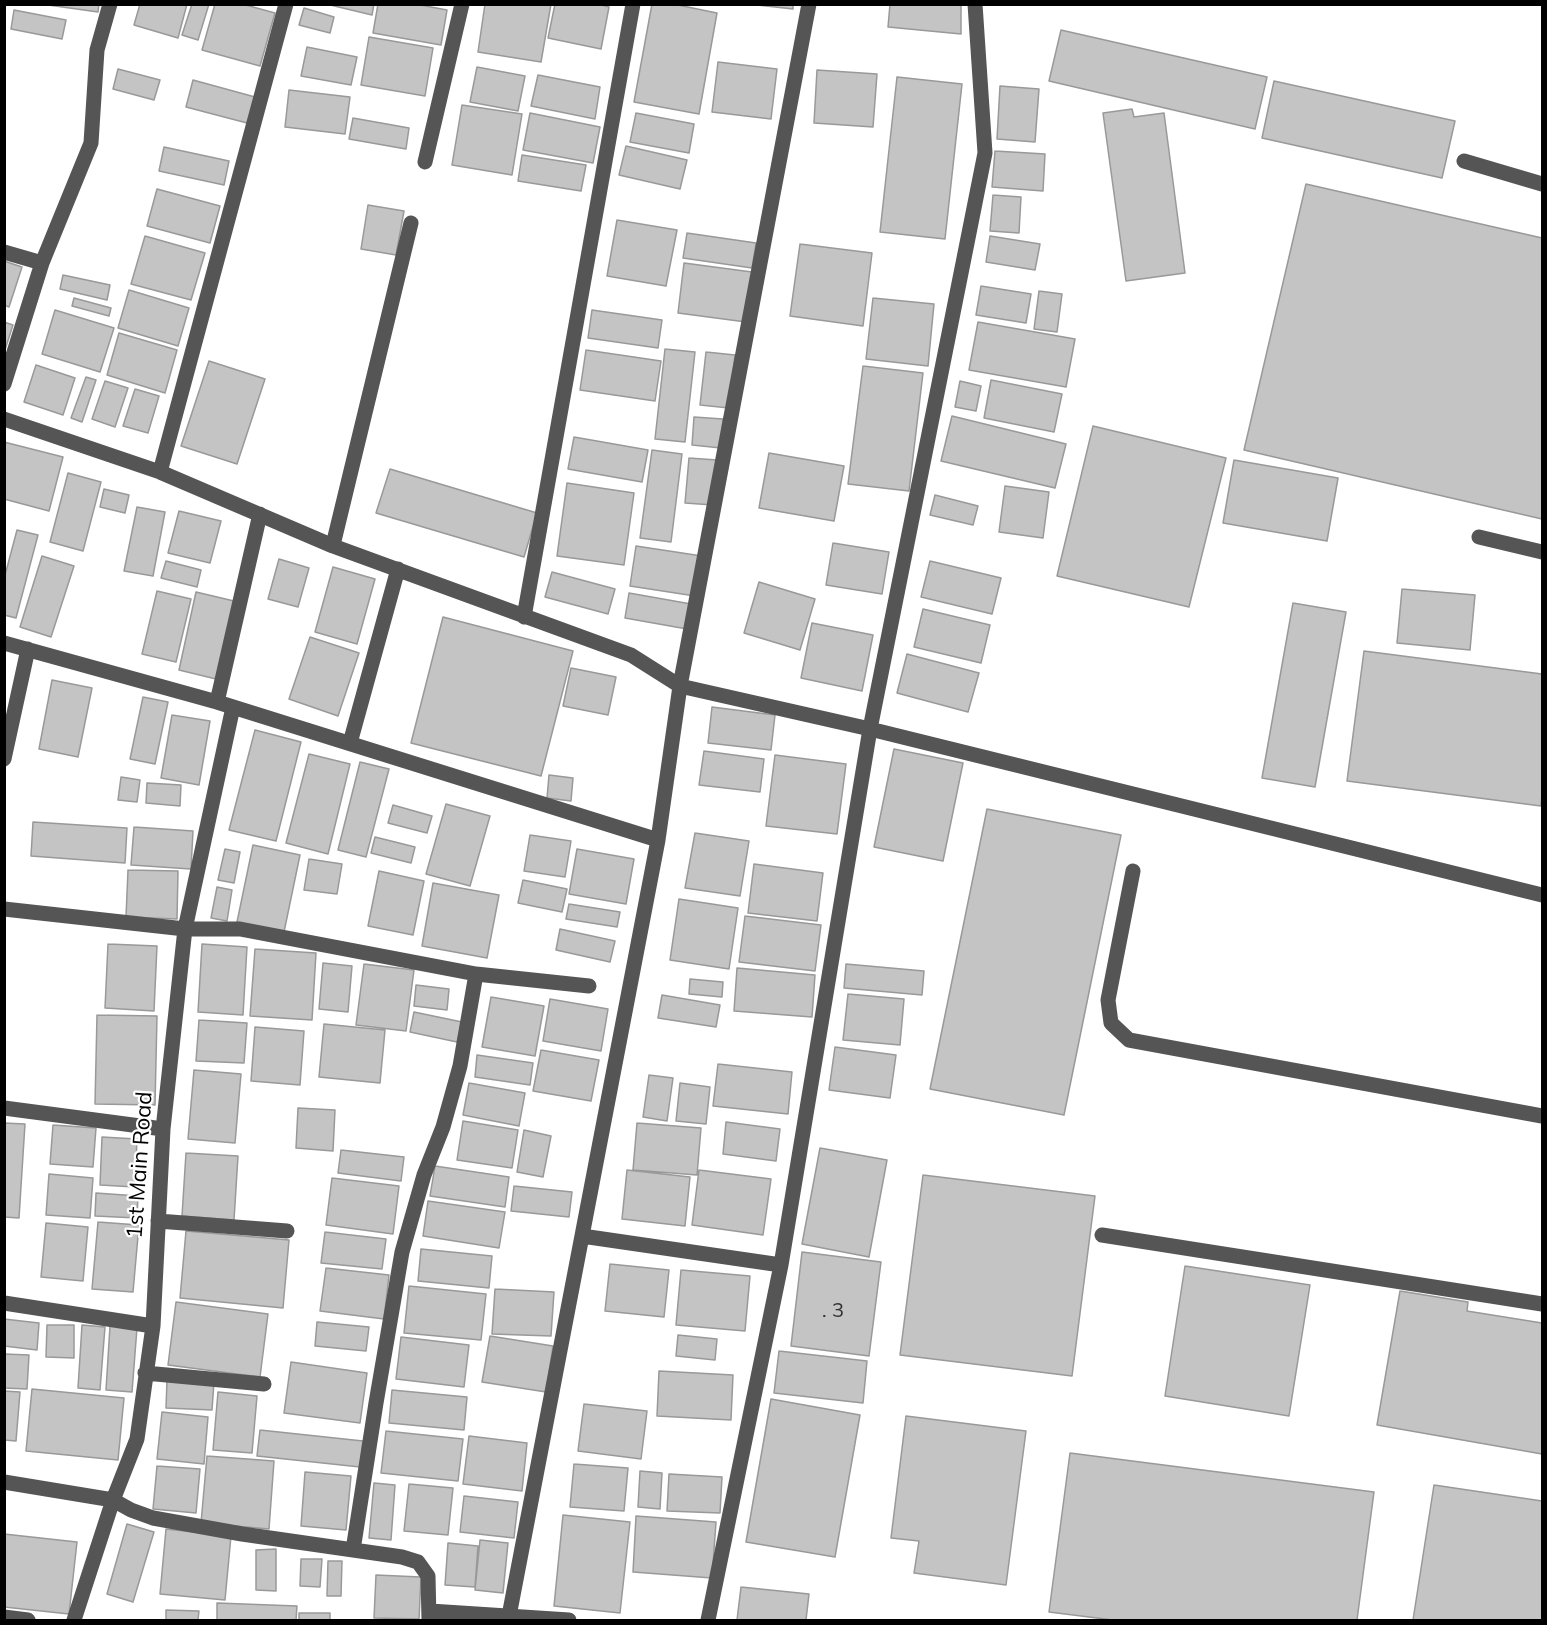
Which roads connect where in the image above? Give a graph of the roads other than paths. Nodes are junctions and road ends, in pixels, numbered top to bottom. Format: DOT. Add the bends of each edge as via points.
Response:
graph roads {
  1 [pos="110,4"];
  2 [pos="286,4"];
  3 [pos="462,4"];
  4 [pos="633,4"];
  5 [pos="808,4"];
  6 [pos="975,4"];
  7 [pos="1464,161"];
  8 [pos="425,162"];
  9 [pos="1542,184"];
  10 [pos="411,223"];
  11 [pos="4,252"];
  12 [pos="42,263"];
  13 [pos="4,384"];
  14 [pos="4,419"];
  15 [pos="160,472"];
  16 [pos="260,514"];
  17 [pos="1479,537"];
  18 [pos="333,545"];
  19 [pos="1542,552"];
  20 [pos="398,569"];
  21 [pos="524,617"];
  22 [pos="4,643"];
  23 [pos="28,649"];
  24 [pos="680,686"];
  25 [pos="217,702"];
  26 [pos="233,707"];
  27 [pos="870,729"];
  28 [pos="350,743"];
  29 [pos="4,759"];
  30 [pos="658,840"];
  31 [pos="1133,871"];
  32 [pos="1542,895"];
  33 [pos="4,909"];
  34 [pos="186,929"];
  35 [pos="476,974"];
  36 [pos="589,986"];
  37 [pos="4,1108"];
  38 [pos="1542,1116"];
  39 [pos="163,1129"];
  40 [pos="158,1221"];
  41 [pos="287,1231"];
  42 [pos="1102,1235"];
  43 [pos="582,1236"];
  44 [pos="781,1265"];
  45 [pos="4,1303"];
  46 [pos="1542,1304"];
  47 [pos="153,1326"];
  48 [pos="145,1373"];
  49 [pos="264,1384"];
  50 [pos="4,1482"];
  51 [pos="113,1500"];
  52 [pos="353,1550"];
  53 [pos="430,1616"];
  54 [pos="508,1616"];
  55 [pos="4,1617"];
  56 [pos="28,1620"];
  57 [pos="74,1620"];
  58 [pos="569,1620"];
  59 [pos="708,1620"];
  1 -- 12 [label="street" via="97,50 91,143"];
  2 -- 15 [label="street"];
  3 -- 8 [label="street"];
  4 -- 21 [label="street"];
  5 -- 24 [label="street"];
  6 -- 27 [label="street" via="985,153"];
  7 -- 9 [label="street"];
  10 -- 18 [label="street"];
  11 -- 12 [label="street"];
  12 -- 13 [label="street"];
  14 -- 15 [label="street"];
  15 -- 16 [label="street"];
  16 -- 18 [label="street"];
  16 -- 25 [label="street"];
  17 -- 19 [label="street"];
  18 -- 20 [label="street"];
  20 -- 21 [label="street"];
  20 -- 28 [label="street"];
  21 -- 24 [label="street" via="631,655"];
  22 -- 23 [label="street"];
  23 -- 25 [label="street"];
  23 -- 29 [label="street"];
  24 -- 27 [label="street"];
  24 -- 30 [label="street"];
  25 -- 26 [label="street"];
  26 -- 28 [label="street"];
  26 -- 34 [label="street, 1st Main Road"];
  27 -- 32 [label="street"];
  27 -- 44 [label="street"];
  28 -- 30 [label="street"];
  30 -- 43 [label="street"];
  31 -- 38 [label="street" via="1108,1000 1111,1023 1129,1040"];
  33 -- 34 [label="street"];
  34 -- 35 [label="street" via="240,929"];
  34 -- 39 [label="street, 1st Main Road"];
  35 -- 36 [label="street"];
  35 -- 52 [label="street" via="460,1066 402,1252"];
  37 -- 39 [label="street"];
  39 -- 40 [label="street, 1st Main Road"];
  40 -- 41 [label="street"];
  40 -- 47 [label="street, 1st Main Road"];
  42 -- 46 [label="street"];
  43 -- 44 [label="street"];
  43 -- 54 [label="street"];
  44 -- 59 [label="street"];
  45 -- 47 [label="street"];
  47 -- 48 [label="street, 1st Main Road"];
  48 -- 49 [label="street"];
  48 -- 51 [label="street, 1st Main Road" via="137,1439"];
  50 -- 51 [label="street"];
  51 -- 52 [label="street" via="153,1518"];
  51 -- 57 [label="street, 1st Main Road"];
  52 -- 53 [label="street" via="418,1562 428,1576"];
  53 -- 54 [label="street"];
  54 -- 58 [label="street"];
  55 -- 56 [label="street"];
}
